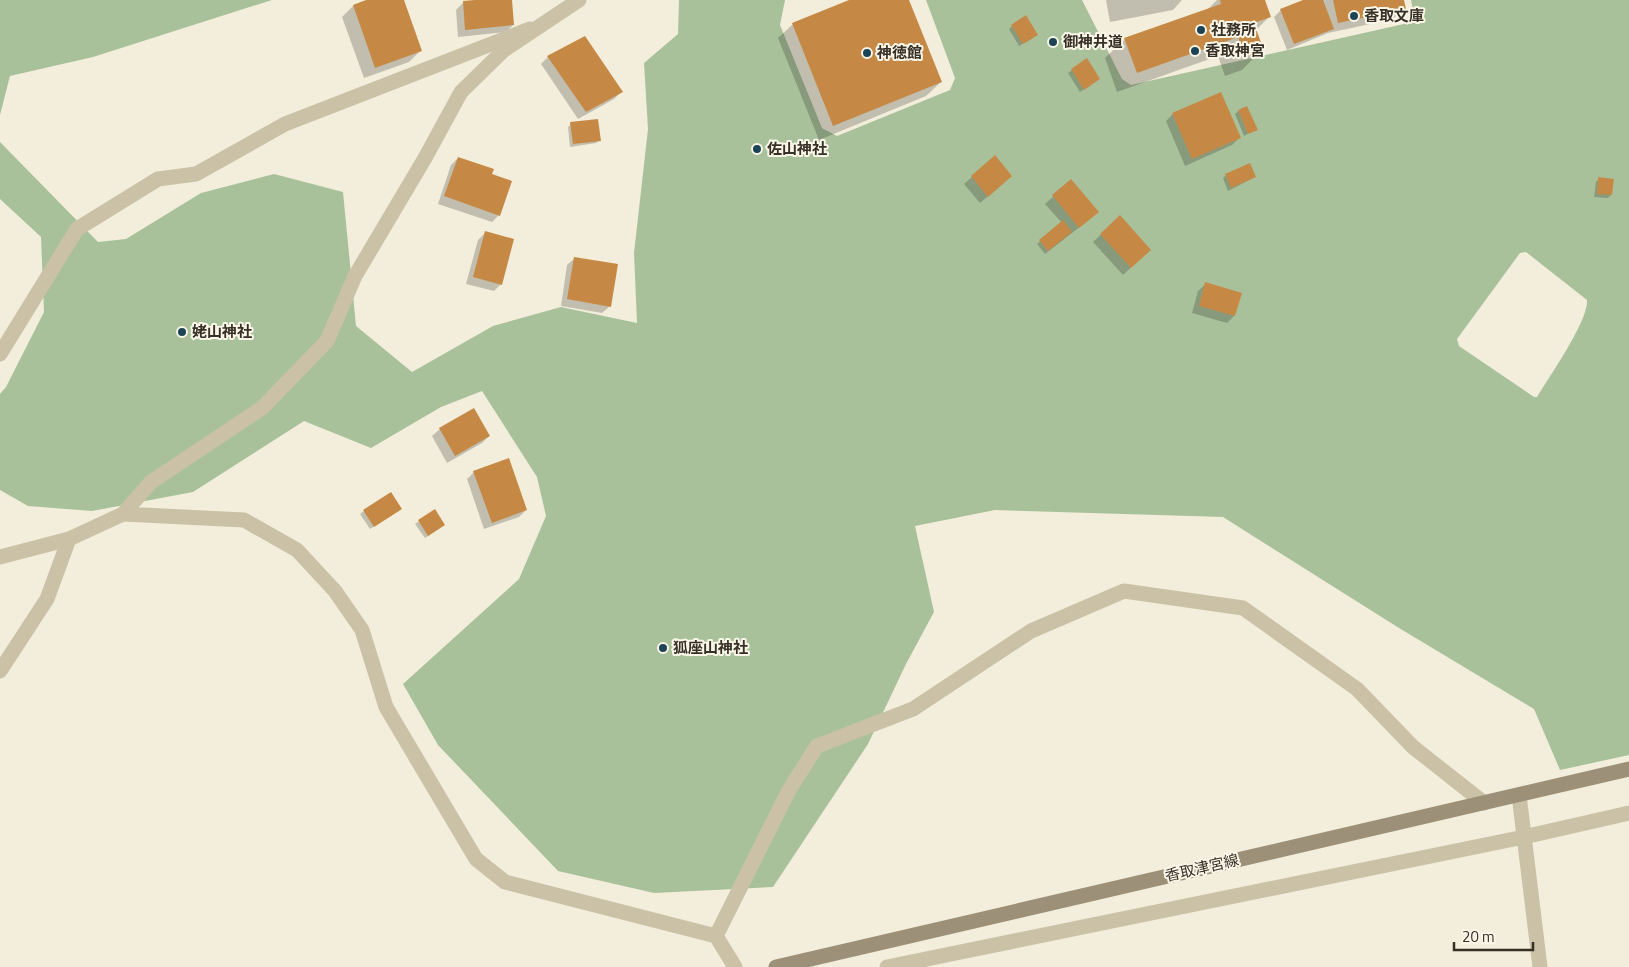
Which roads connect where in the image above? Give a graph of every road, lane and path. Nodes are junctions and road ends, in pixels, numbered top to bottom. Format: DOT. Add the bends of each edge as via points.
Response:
graph roads {
  1 [pos="578,0"];
  2 [pos="543,24"];
  3 [pos="0,354"];
  4 [pos="122,514"];
  5 [pos="69,539"];
  6 [pos="0,557"];
  7 [pos="0,670"];
  8 [pos="1629,770"];
  9 [pos="1519,795"];
  10 [pos="1484,803"];
  11 [pos="1629,813"];
  12 [pos="1524,837"];
  13 [pos="716,936"];
  14 [pos="735,967"];
  15 [pos="776,967"];
  16 [pos="887,967"];
  17 [pos="1540,967"];
  1 -- 2 [label="street"];
  2 -- 3 [label="street" via="285,124 196,174 158,179 77,229"];
  2 -- 4 [label="street" via="504,50 461,92 355,276 327,341 262,408 151,482"];
  4 -- 5 [label="street"];
  4 -- 13 [label="street" via="244,520 297,550 334,591 362,630 386,708 476,859 505,882"];
  5 -- 6 [label="street"];
  5 -- 7 [label="street" via="47,599"];
  8 -- 9 [label="main road, 香取津宮線"];
  9 -- 10 [label="main road, 香取津宮線"];
  9 -- 12 [label="street"];
  10 -- 13 [label="street" via="1413,747 1357,688 1243,608 1124,591 1031,630 913,709 817,746 788,790"];
  10 -- 15 [label="main road, 香取津宮線"];
  11 -- 12 [label="street"];
  12 -- 16 [label="street"];
  12 -- 17 [label="street"];
  13 -- 14 [label="street"];
}
